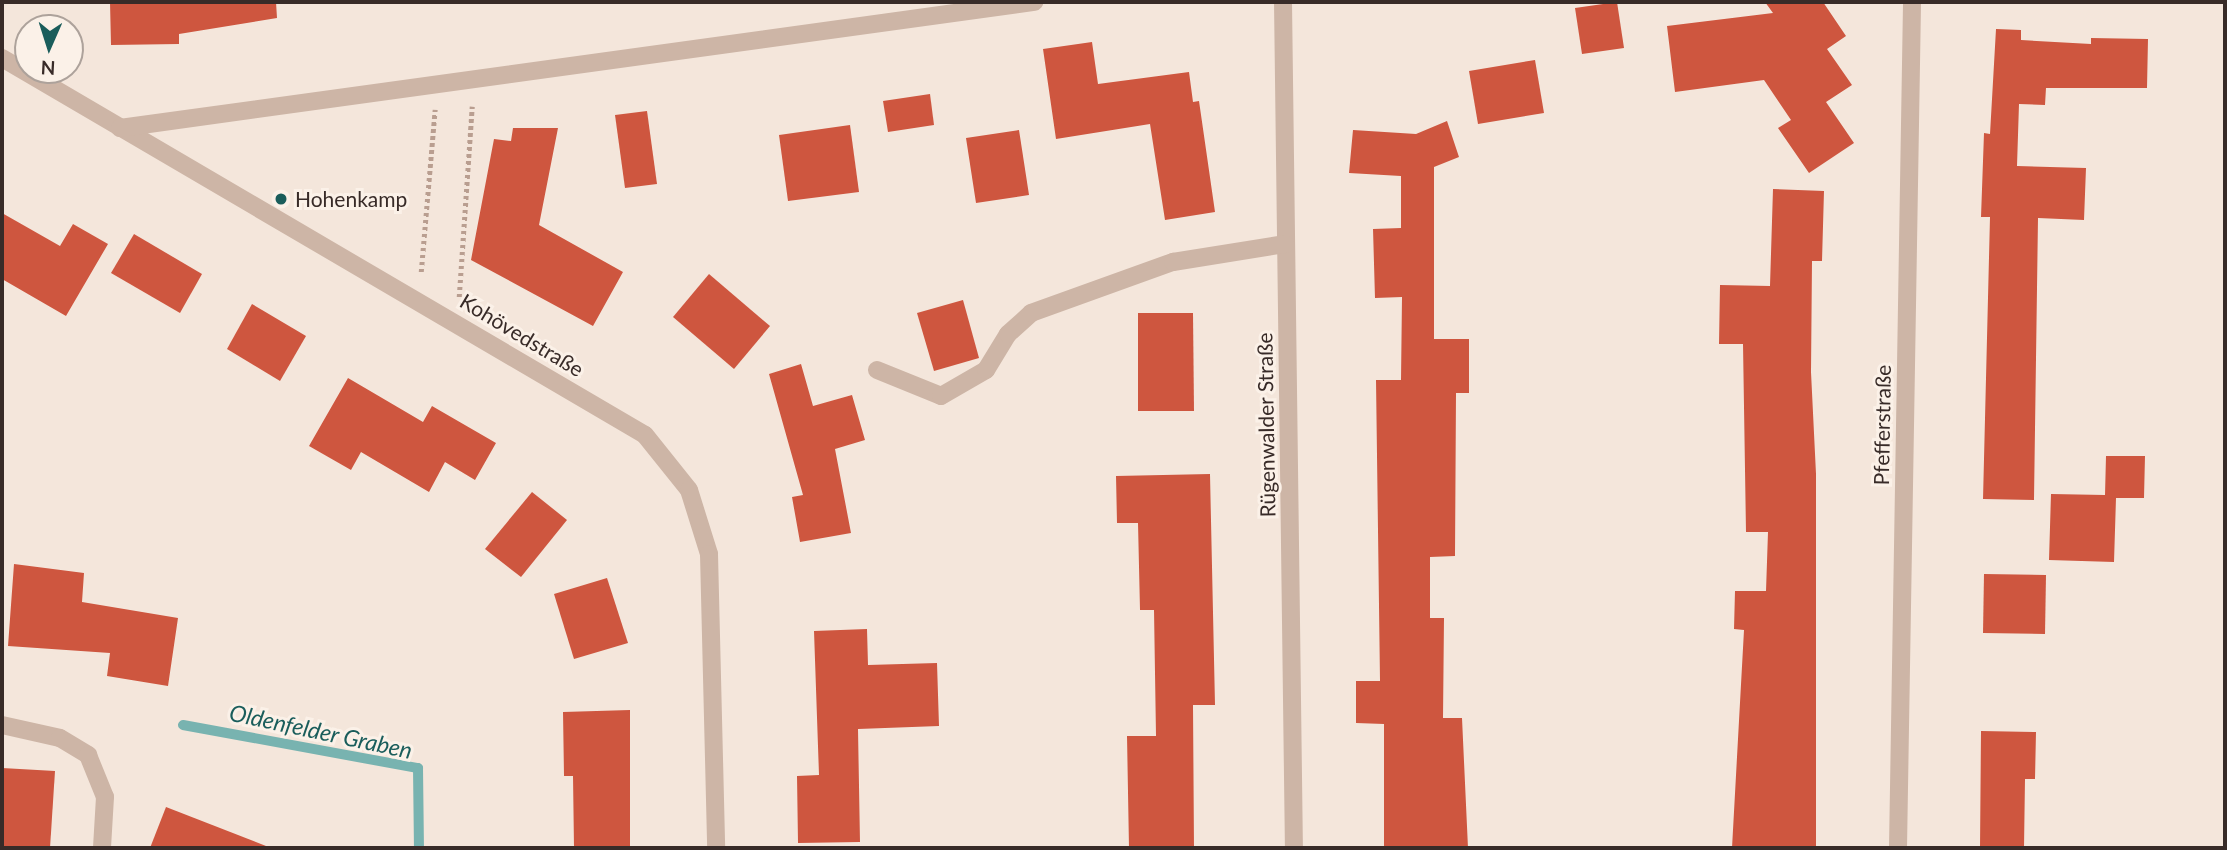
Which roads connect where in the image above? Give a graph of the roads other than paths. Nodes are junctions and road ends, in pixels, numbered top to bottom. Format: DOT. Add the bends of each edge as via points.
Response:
graph roads {
  1 [pos="1034,2"];
  2 [pos="1283,2"];
  3 [pos="1912,2"];
  4 [pos="2,58"];
  5 [pos="120,128"];
  6 [pos="1286,244"];
  7 [pos="877,370"];
  8 [pos="2,725"];
  9 [pos="102,848"];
  10 [pos="716,848"];
  11 [pos="1294,848"];
  12 [pos="1898,848"];
  1 -- 5 [label="street"];
  2 -- 6 [label="street, Rügenwalder Straße"];
  3 -- 12 [label="street, Pfefferstraße"];
  4 -- 5 [label="street, Kohövedstraße"];
  5 -- 10 [label="street, Kohövedstraße" via="645,435 689,490 709,554"];
  6 -- 7 [label="street" via="1173,262 1031,313 1008,334 986,370 941,396"];
  6 -- 11 [label="street, Rügenwalder Straße"];
  8 -- 9 [label="street" via="60,737 88,755 105,797"];
}
